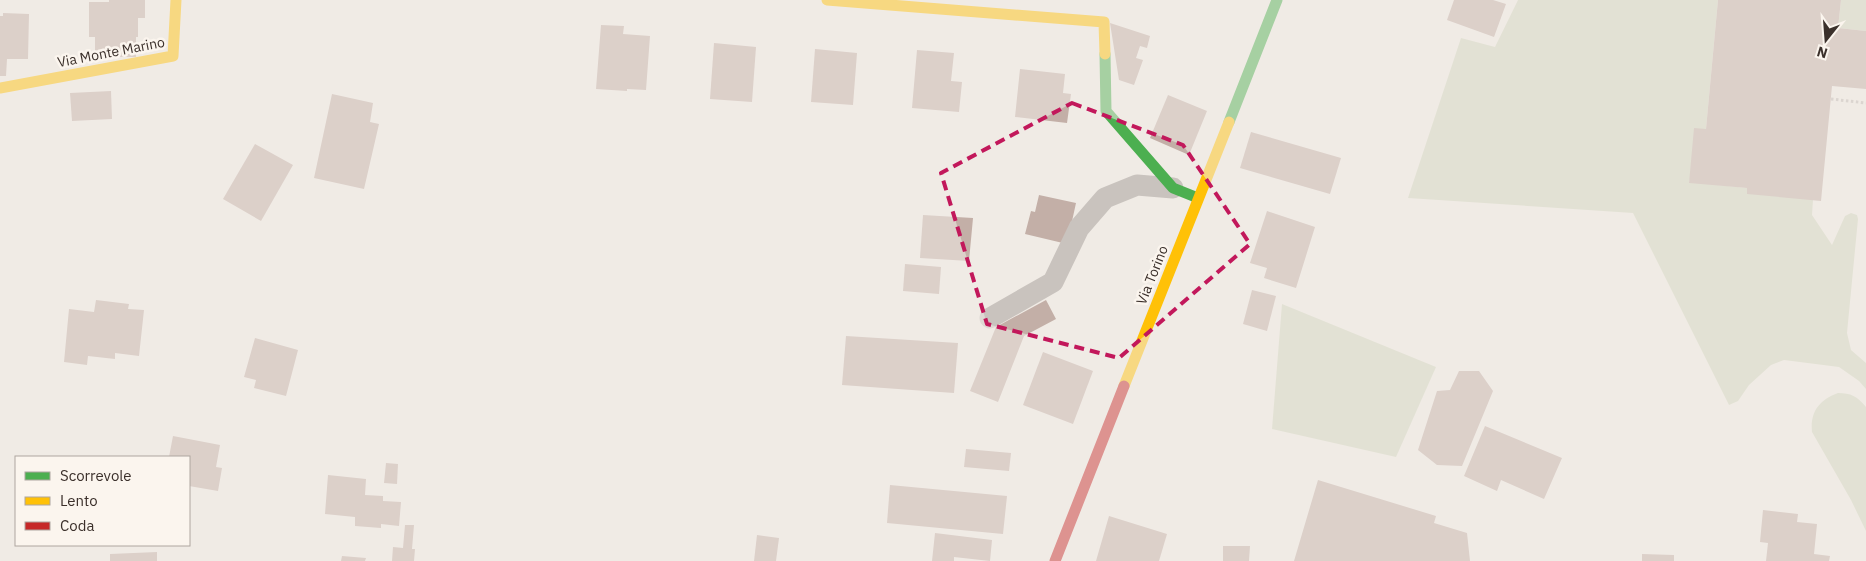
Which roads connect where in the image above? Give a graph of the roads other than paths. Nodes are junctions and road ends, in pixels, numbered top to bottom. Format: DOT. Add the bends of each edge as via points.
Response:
graph roads {
  1 [pos="176,0"];
  2 [pos="827,0"];
  3 [pos="1277,0"];
  4 [pos="0,88"];
  5 [pos="1173,188"];
  6 [pos="1198,198"];
  7 [pos="990,318"];
  8 [pos="1055,561"];
  1 -- 4 [label="street, Via Monte Marino" via="173,56"];
  2 -- 5 [label="street" via="1104,22 1106,111"];
  3 -- 6 [label="street, Via Torino"];
  5 -- 6 [label="street"];
  5 -- 7 [label="street" via="1137,185 1105,198 1079,228 1053,282"];
  6 -- 8 [label="street, Via Torino"];
}
